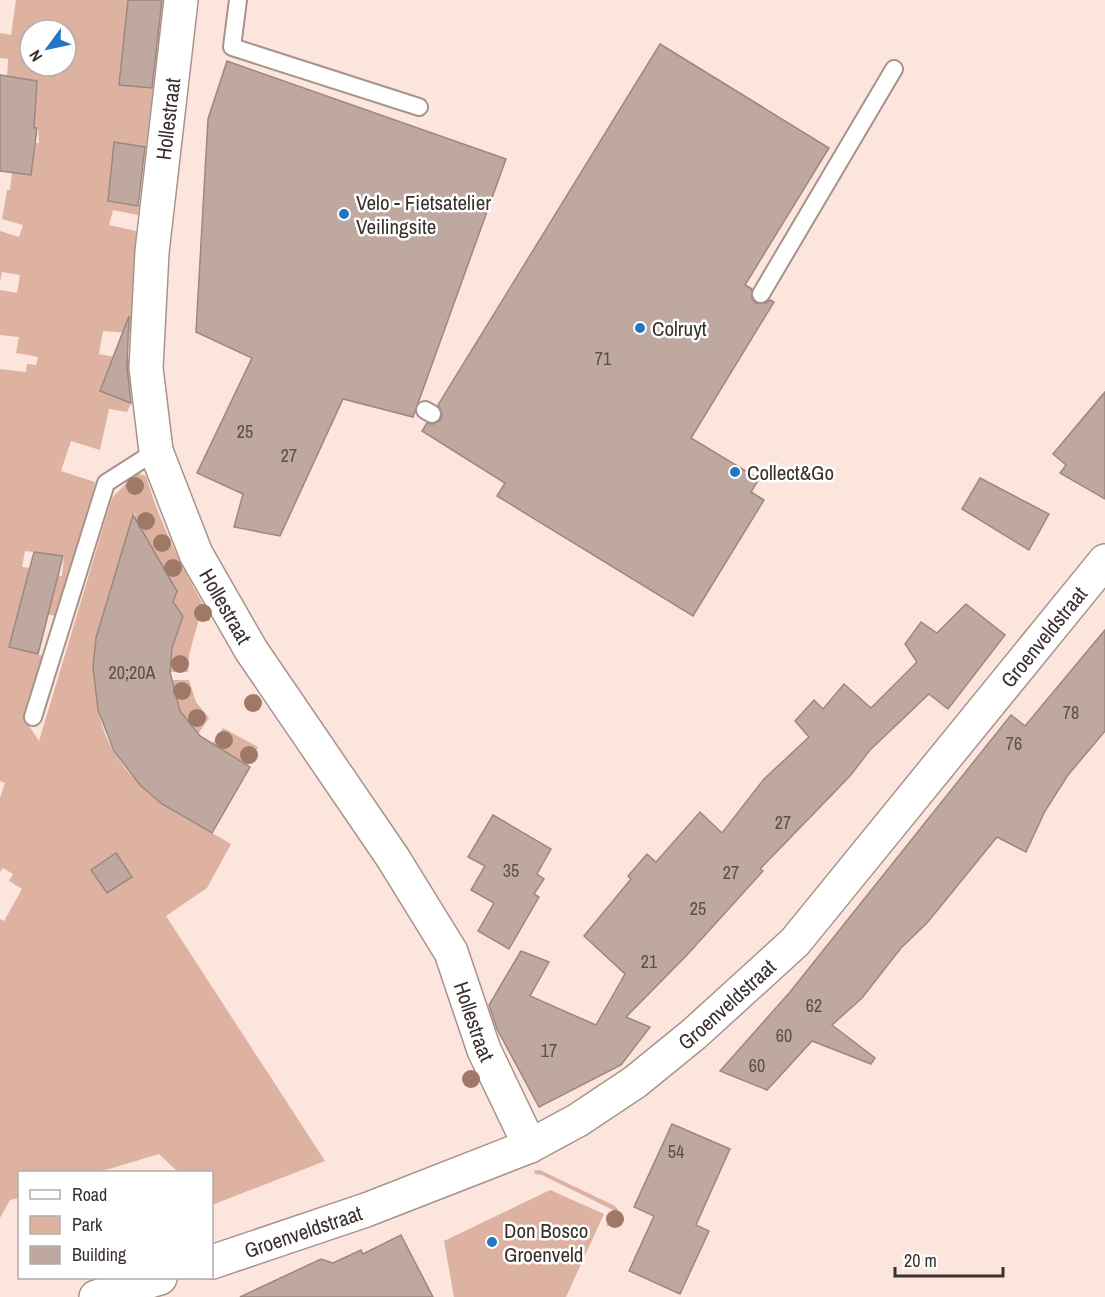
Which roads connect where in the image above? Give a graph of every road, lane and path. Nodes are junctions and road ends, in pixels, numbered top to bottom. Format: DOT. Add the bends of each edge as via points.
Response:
graph roads {
  1 [pos="181,0"];
  2 [pos="238,0"];
  3 [pos="894,69"];
  4 [pos="419,107"];
  5 [pos="761,294"];
  6 [pos="156,451"];
  7 [pos="1105,561"];
  8 [pos="33,717"];
  9 [pos="530,1146"];
  10 [pos="213,1262"];
  11 [pos="157,1279"];
  12 [pos="96,1297"];
  1 -- 6 [label="street, Hollestraat" via="152,252 146,368"];
  2 -- 4 [label="lane" via="232,47"];
  3 -- 5 [label="lane"];
  6 -- 8 [label="lane" via="106,483"];
  6 -- 9 [label="street, Hollestraat" via="196,554 251,650 393,858 451,952 484,1050"];
  7 -- 9 [label="street, Groenveldstraat" via="795,942 635,1082"];
  9 -- 10 [label="street, Groenveldstraat" via="366,1210"];
  11 -- 12 [label="street"];
}
